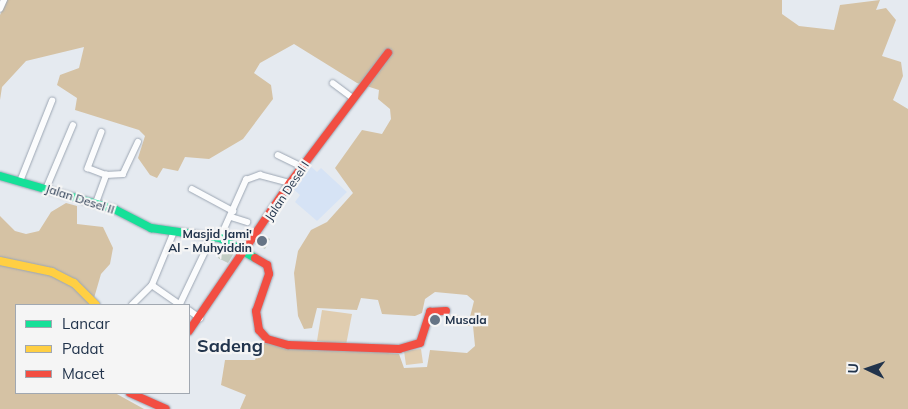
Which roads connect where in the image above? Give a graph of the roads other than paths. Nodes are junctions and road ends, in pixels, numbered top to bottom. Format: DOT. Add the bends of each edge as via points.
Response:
graph roads {
  1 [pos="4,0"];
  2 [pos="0,9"];
  3 [pos="388,53"];
  4 [pos="333,83"];
  5 [pos="353,98"];
  6 [pos="52,101"];
  7 [pos="73,125"];
  8 [pos="102,132"];
  9 [pos="138,142"];
  10 [pos="278,155"];
  11 [pos="303,167"];
  12 [pos="1,175"];
  13 [pos="106,175"];
  14 [pos="21,179"];
  15 [pos="290,183"];
  16 [pos="46,189"];
  17 [pos="192,189"];
  18 [pos="96,202"];
  19 [pos="232,214"];
  20 [pos="247,222"];
  21 [pos="173,234"];
  22 [pos="220,238"];
  23 [pos="211,239"];
  24 [pos="244,252"];
  25 [pos="0,261"];
  26 [pos="152,285"];
  27 [pos="95,304"];
  28 [pos="133,304"];
  29 [pos="179,304"];
  30 [pos="180,304"];
  31 [pos="190,311"];
  32 [pos="446,311"];
  33 [pos="200,318"];
  34 [pos="190,330"];
  35 [pos="132,394"];
  36 [pos="166,409"];
  1 -- 2 [label="street"];
  3 -- 5 [label="street, Jalan Desel I"];
  4 -- 5 [label="street"];
  5 -- 11 [label="street, Jalan Desel I"];
  6 -- 14 [label="street"];
  7 -- 16 [label="street"];
  8 -- 13 [label="street" via="88,168"];
  9 -- 13 [label="street" via="123,174"];
  10 -- 11 [label="street"];
  11 -- 15 [label="street, Jalan Desel I"];
  12 -- 14 [label="street, Jalan Desel II"];
  13 -- 18 [label="street"];
  14 -- 16 [label="street, Jalan Desel II"];
  15 -- 19 [label="street" via="250,177 239,189"];
  15 -- 24 [label="street, Jalan Desel I"];
  16 -- 18 [label="street, Jalan Desel II"];
  17 -- 19 [label="street"];
  18 -- 21 [label="street, Jalan Desel II"];
  19 -- 20 [label="street"];
  19 -- 22 [label="street"];
  21 -- 23 [label="street, Jalan Desel II"];
  21 -- 26 [label="street"];
  22 -- 23 [label="street, Jalan Desel II"];
  22 -- 24 [label="street"];
  23 -- 30 [label="street"];
  24 -- 32 [label="street" via="270,271 256,311 259,330 267,339 288,345 333,344 377,352 415,346 424,337 430,312"];
  24 -- 33 [label="street, Jalan Desel I"];
  25 -- 27 [label="street" via="52,272 74,283"];
  26 -- 28 [label="street"];
  26 -- 29 [label="street"];
  31 -- 33 [label="street"];
  33 -- 34 [label="street, Jalan Desel I"];
  35 -- 36 [label="street"];
}
